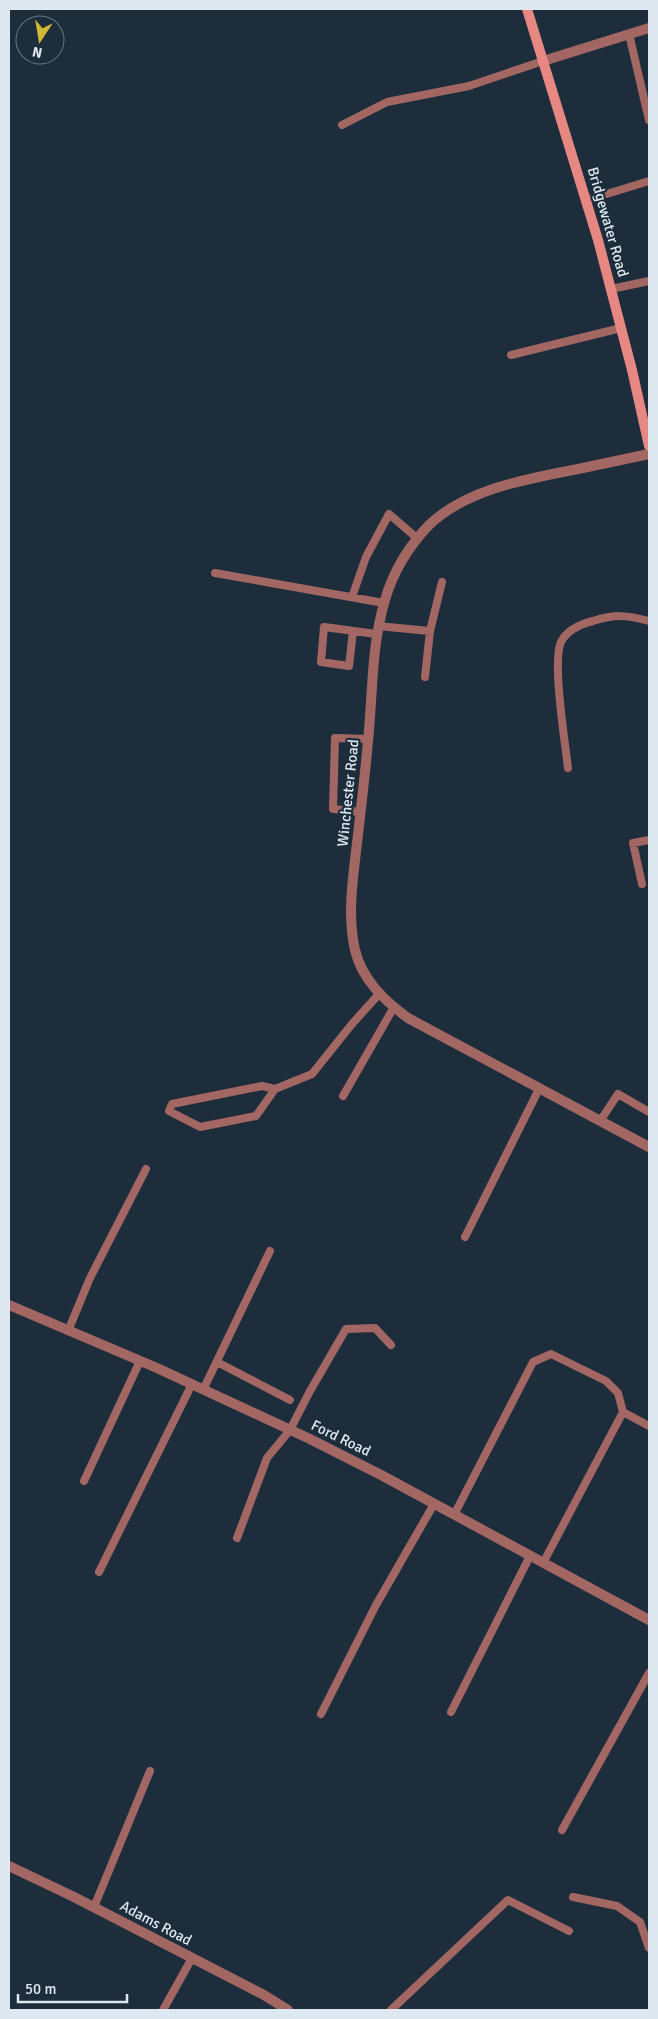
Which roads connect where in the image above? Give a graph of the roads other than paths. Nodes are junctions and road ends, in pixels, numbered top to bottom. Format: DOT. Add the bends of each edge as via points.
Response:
graph roads {
  1 [pos="527,9"];
  2 [pos="649,28"];
  3 [pos="629,34"];
  4 [pos="543,60"];
  5 [pos="649,120"];
  6 [pos="342,125"];
  7 [pos="649,181"];
  8 [pos="587,200"];
  9 [pos="649,281"];
  10 [pos="611,289"];
  11 [pos="621,328"];
  12 [pos="511,355"];
  13 [pos="649,446"];
  14 [pos="649,454"];
  15 [pos="418,538"];
  16 [pos="215,573"];
  17 [pos="442,582"];
  18 [pos="352,597"];
  19 [pos="384,603"];
  20 [pos="649,621"];
  21 [pos="377,630"];
  22 [pos="430,630"];
  23 [pos="353,631"];
  24 [pos="424,677"];
  25 [pos="369,739"];
  26 [pos="568,768"];
  27 [pos="361,812"];
  28 [pos="649,840"];
  29 [pos="642,884"];
  30 [pos="379,994"];
  31 [pos="394,1007"];
  32 [pos="275,1089"];
  33 [pos="539,1089"];
  34 [pos="343,1096"];
  35 [pos="649,1112"];
  36 [pos="600,1121"];
  37 [pos="649,1147"];
  38 [pos="146,1169"];
  39 [pos="465,1237"];
  40 [pos="270,1252"];
  41 [pos="9,1305"];
  42 [pos="68,1330"];
  43 [pos="392,1345"];
  44 [pos="140,1361"];
  45 [pos="217,1362"];
  46 [pos="192,1384"];
  47 [pos="204,1390"];
  48 [pos="290,1400"];
  49 [pos="623,1412"];
  50 [pos="649,1426"];
  51 [pos="290,1430"];
  52 [pos="84,1481"];
  53 [pos="434,1504"];
  54 [pos="454,1515"];
  55 [pos="238,1538"];
  56 [pos="530,1556"];
  57 [pos="543,1563"];
  58 [pos="99,1572"];
  59 [pos="649,1620"];
  60 [pos="649,1673"];
  61 [pos="451,1712"];
  62 [pos="321,1714"];
  63 [pos="150,1770"];
  64 [pos="562,1830"];
  65 [pos="9,1866"];
  66 [pos="573,1897"];
  67 [pos="94,1907"];
  68 [pos="570,1931"];
  69 [pos="649,1948"];
  70 [pos="192,1958"];
  71 [pos="163,2010"];
  72 [pos="288,2010"];
  73 [pos="391,2010"];
  1 -- 4 [label="main road, Bridgewater Road"];
  2 -- 3 [label="street"];
  3 -- 4 [label="street"];
  3 -- 5 [label="lane"];
  4 -- 6 [label="lane" via="469,86 387,102"];
  4 -- 8 [label="main road, Bridgewater Road"];
  7 -- 8 [label="lane"];
  8 -- 10 [label="main road, Bridgewater Road"];
  9 -- 10 [label="lane"];
  10 -- 11 [label="main road, Bridgewater Road"];
  11 -- 12 [label="lane"];
  11 -- 13 [label="main road, Bridgewater Road"];
  14 -- 15 [label="street, Winchester Road" via="535,478 477,496 448,510"];
  15 -- 18 [label="lane" via="389,514 366,557"];
  15 -- 19 [label="street, Winchester Road" via="395,572"];
  16 -- 18 [label="lane"];
  17 -- 22 [label="lane"];
  18 -- 19 [label="lane"];
  19 -- 21 [label="street, Winchester Road"];
  20 -- 26 [label="lane" via="625,616 604,617 573,629 562,641 558,670"];
  21 -- 22 [label="lane"];
  21 -- 23 [label="lane"];
  21 -- 25 [label="street, Winchester Road"];
  22 -- 24 [label="lane"];
  23 -- 23 [label="lane" via="324,627 321,662 349,666"];
  25 -- 27 [label="street, Winchester Road"];
  25 -- 27 [label="lane" via="335,738 333,809"];
  27 -- 30 [label="street, Winchester Road" via="352,899 353,935 361,966"];
  28 -- 29 [label="lane" via="633,843"];
  30 -- 31 [label="street, Winchester Road"];
  30 -- 32 [label="lane" via="312,1074"];
  31 -- 33 [label="street, Winchester Road" via="408,1018"];
  31 -- 34 [label="lane"];
  32 -- 32 [label="lane" via="262,1086 172,1104 169,1111 200,1127 256,1116"];
  33 -- 36 [label="street, Winchester Road"];
  33 -- 39 [label="lane"];
  35 -- 36 [label="lane" via="618,1094"];
  36 -- 37 [label="street, Winchester Road"];
  38 -- 42 [label="lane" via="90,1278"];
  40 -- 45 [label="lane"];
  41 -- 42 [label="street, Ford Road"];
  42 -- 44 [label="street, Ford Road"];
  43 -- 51 [label="lane" via="375,1328 346,1329"];
  44 -- 46 [label="street, Ford Road"];
  44 -- 52 [label="lane"];
  45 -- 47 [label="lane"];
  45 -- 48 [label="lane"];
  46 -- 47 [label="street, Ford Road"];
  46 -- 58 [label="lane"];
  47 -- 51 [label="street, Ford Road"];
  49 -- 50 [label="lane"];
  49 -- 54 [label="lane" via="618,1393 606,1381 551,1354 533,1362"];
  49 -- 57 [label="lane"];
  51 -- 53 [label="street, Ford Road"];
  51 -- 55 [label="lane" via="267,1458"];
  53 -- 54 [label="street, Ford Road"];
  53 -- 62 [label="lane" via="376,1605"];
  54 -- 56 [label="street, Ford Road"];
  56 -- 57 [label="street, Ford Road"];
  56 -- 61 [label="lane"];
  57 -- 59 [label="street, Ford Road"];
  60 -- 64 [label="lane"];
  63 -- 67 [label="lane"];
  65 -- 67 [label="street, Adams Road"];
  66 -- 69 [label="lane" via="616,1906 640,1922"];
  67 -- 70 [label="street, Adams Road"];
  68 -- 73 [label="lane" via="508,1900"];
  70 -- 71 [label="lane"];
  70 -- 72 [label="street, Adams Road"];
}
